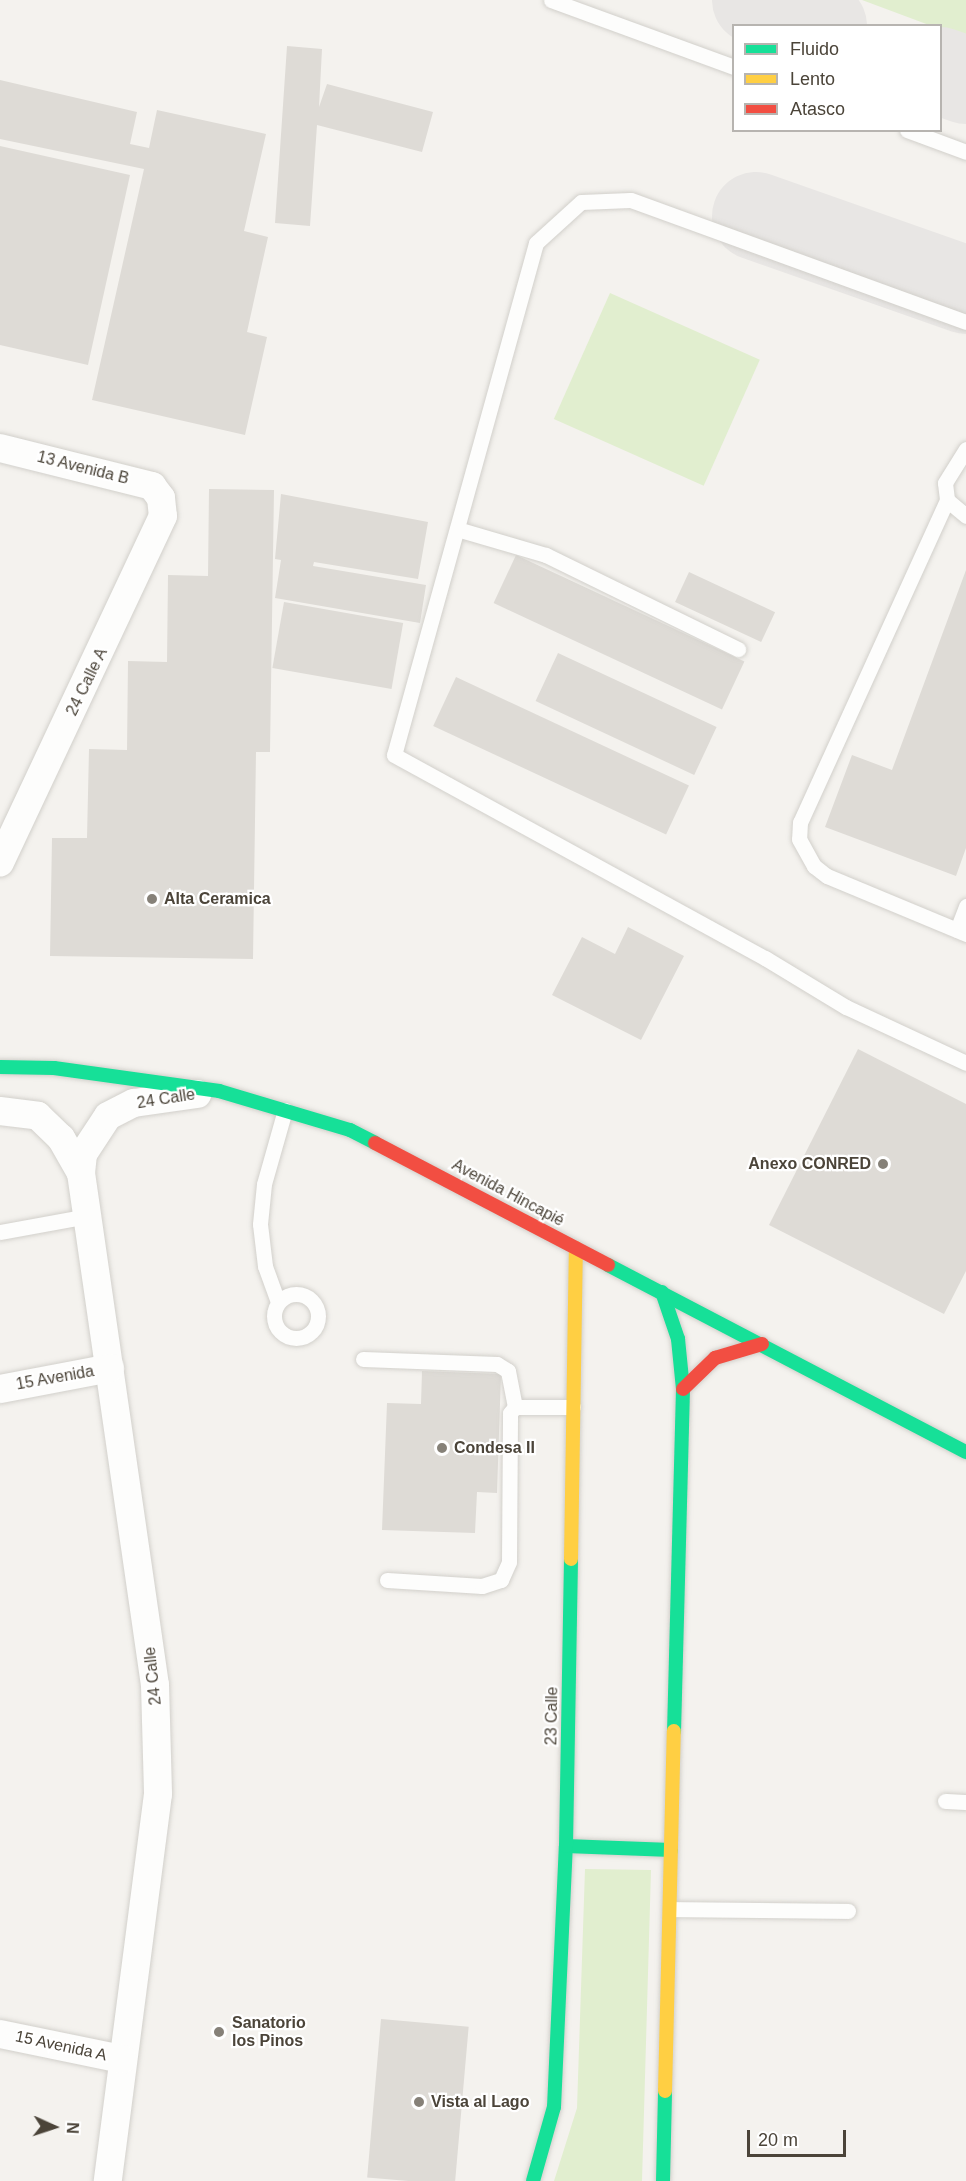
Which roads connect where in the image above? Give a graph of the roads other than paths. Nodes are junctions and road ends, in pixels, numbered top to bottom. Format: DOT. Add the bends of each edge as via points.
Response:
graph roads {
  1 [pos="551,0"];
  2 [pos="732,66"];
  3 [pos="912,132"];
  4 [pos="966,152"];
  5 [pos="966,322"];
  6 [pos="0,448"];
  7 [pos="966,449"];
  8 [pos="161,498"];
  9 [pos="947,500"];
  10 [pos="966,516"];
  11 [pos="457,529"];
  12 [pos="738,649"];
  13 [pos="0,863"];
  14 [pos="966,906"];
  15 [pos="961,932"];
  16 [pos="966,1063"];
  17 [pos="0,1067"];
  18 [pos="219,1091"];
  19 [pos="285,1110"];
  20 [pos="0,1111"];
  21 [pos="81,1173"];
  22 [pos="87,1216"];
  23 [pos="0,1232"];
  24 [pos="576,1248"];
  25 [pos="662,1292"];
  26 [pos="278,1302"];
  27 [pos="762,1344"];
  28 [pos="363,1359"];
  29 [pos="110,1368"];
  30 [pos="0,1389"];
  31 [pos="683,1389"];
  32 [pos="515,1407"];
  33 [pos="573,1407"];
  34 [pos="966,1452"];
  35 [pos="387,1580"];
  36 [pos="945,1800"];
  37 [pos="966,1802"];
  38 [pos="566,1846"];
  39 [pos="671,1850"];
  40 [pos="670,1909"];
  41 [pos="848,1911"];
  42 [pos="0,2034"];
  43 [pos="122,2059"];
  44 [pos="108,2181"];
  45 [pos="533,2181"];
  46 [pos="663,2181"];
  1 -- 2 [label="lane"];
  3 -- 4 [label="lane"];
  5 -- 11 [label="lane" via="630,200 581,202 536,243"];
  6 -- 8 [label="street, 13 Avenida B" via="130,478 152,486"];
  7 -- 9 [label="lane" via="945,483"];
  8 -- 13 [label="street, 24 Calle A" via="163,516 158,533"];
  9 -- 10 [label="lane"];
  9 -- 15 [label="lane" via="800,822 799,839 805,854 827,876"];
  11 -- 12 [label="lane" via="546,555"];
  11 -- 16 [label="lane" via="394,755 765,958 846,1007"];
  14 -- 15 [label="lane"];
  17 -- 18 [label="main road, Avenida Hincapié" via="54,1068"];
  18 -- 19 [label="main road, Avenida Hincapié"];
  18 -- 21 [label="street, 24 Calle" via="134,1103 108,1116 83,1154"];
  19 -- 24 [label="main road, Avenida Hincapié" via="350,1130"];
  19 -- 26 [label="lane" via="264,1184 260,1224 265,1266"];
  20 -- 21 [label="street, 24 Calle" via="38,1116 60,1138"];
  21 -- 22 [label="street, 24 Calle"];
  22 -- 23 [label="lane"];
  22 -- 29 [label="street, 24 Calle"];
  24 -- 25 [label="main road, Avenida Hincapié"];
  24 -- 33 [label="main road, 23 Calle"];
  25 -- 27 [label="main road, Avenida Hincapié"];
  25 -- 31 [label="main road" via="678,1339"];
  27 -- 31 [label="main road" via="715,1358"];
  27 -- 34 [label="main road, Avenida Hincapié"];
  28 -- 32 [label="lane" via="497,1364 508,1371"];
  29 -- 30 [label="street, 15 Avenida"];
  29 -- 43 [label="street, 24 Calle" via="147,1624 159,1739 158,1794"];
  31 -- 39 [label="main road"];
  32 -- 33 [label="lane"];
  32 -- 35 [label="lane" via="510,1413 509,1562 501,1580 482,1586"];
  33 -- 38 [label="main road, 23 Calle"];
  36 -- 37 [label="lane"];
  38 -- 39 [label="main road"];
  38 -- 45 [label="main road, 23 Calle" via="554,2107"];
  39 -- 40 [label="main road"];
  40 -- 41 [label="lane"];
  40 -- 46 [label="main road"];
  42 -- 43 [label="street, 15 Avenida A"];
  43 -- 44 [label="street, 24 Calle"];
}
